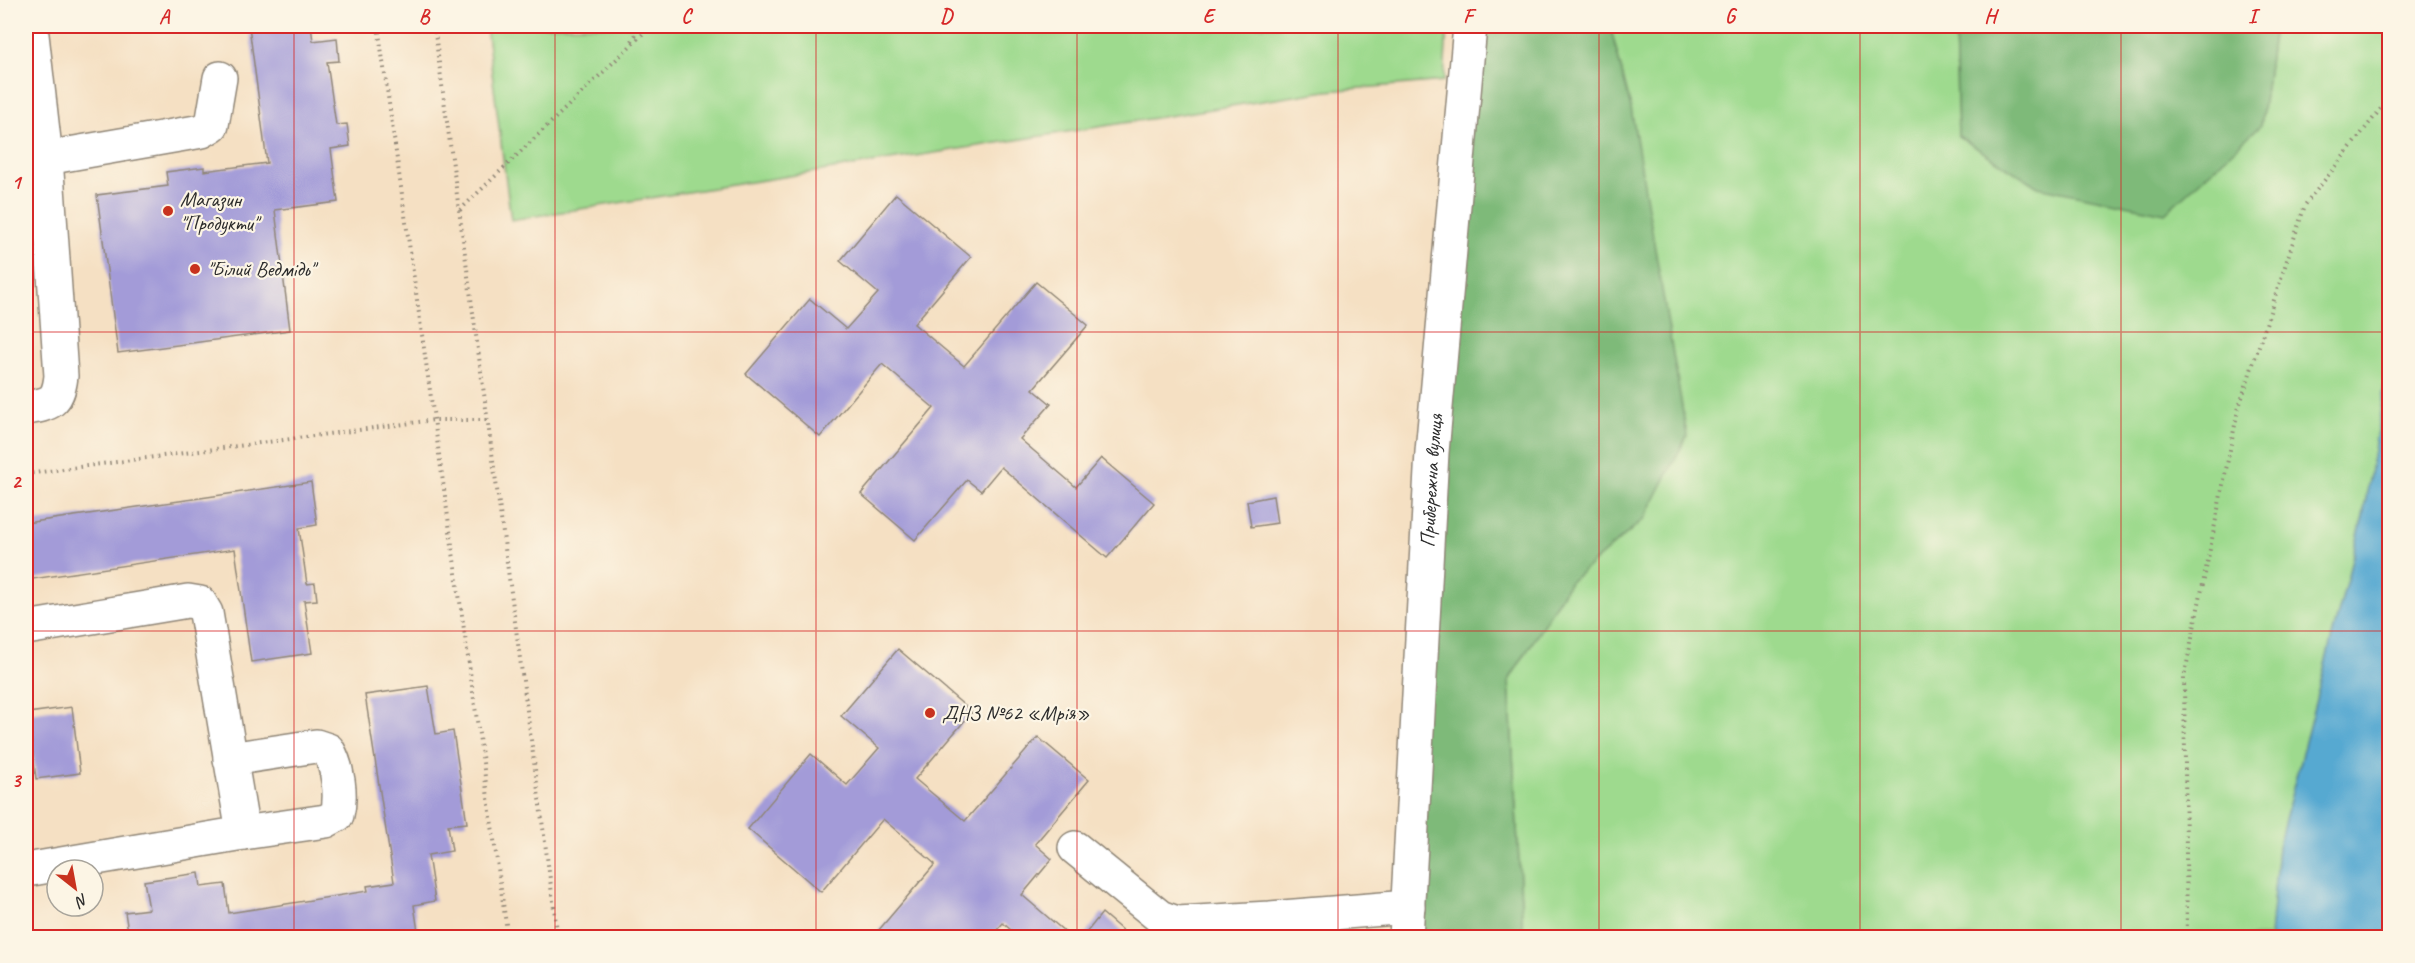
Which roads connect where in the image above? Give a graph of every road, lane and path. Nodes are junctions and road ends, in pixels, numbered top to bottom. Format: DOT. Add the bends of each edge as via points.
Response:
graph roads {
  1 [pos="31,26"];
  2 [pos="378,26"];
  3 [pos="434,26"];
  4 [pos="641,26"];
  5 [pos="651,26"];
  6 [pos="1470,26"];
  7 [pos="630,44"];
  8 [pos="220,78"];
  9 [pos="2390,97"];
  10 [pos="46,158"];
  11 [pos="459,211"];
  12 [pos="26,408"];
  13 [pos="434,420"];
  14 [pos="488,420"];
  15 [pos="26,474"];
  16 [pos="26,628"];
  17 [pos="230,759"];
  18 [pos="243,833"];
  19 [pos="1075,848"];
  20 [pos="26,870"];
  21 [pos="1407,922"];
  22 [pos="508,938"];
  23 [pos="558,938"];
  24 [pos="2187,938"];
  1 -- 10 [label="street"];
  2 -- 13 [label="path"];
  3 -- 11 [label="path"];
  4 -- 7 [label="path"];
  5 -- 7 [label="path"];
  6 -- 21 [label="street, Прибережна вулиця" via="1432,452"];
  7 -- 11 [label="path"];
  8 -- 10 [label="street" via="212,125 202,131"];
  9 -- 24 [label="path" via="2305,205 2238,410 2184,678"];
  10 -- 12 [label="street" via="62,376 59,393 48,404"];
  11 -- 14 [label="path"];
  13 -- 14 [label="path"];
  13 -- 15 [label="path"];
  13 -- 22 [label="path"];
  14 -- 23 [label="path"];
  16 -- 17 [label="street" via="188,601 200,603 206,613"];
  17 -- 18 [label="street"];
  17 -- 18 [label="street" via="316,747 327,750 334,760 340,804 337,815 326,821"];
  18 -- 20 [label="street"];
  19 -- 21 [label="street" via="1160,917 1177,923 1270,918"];
}
